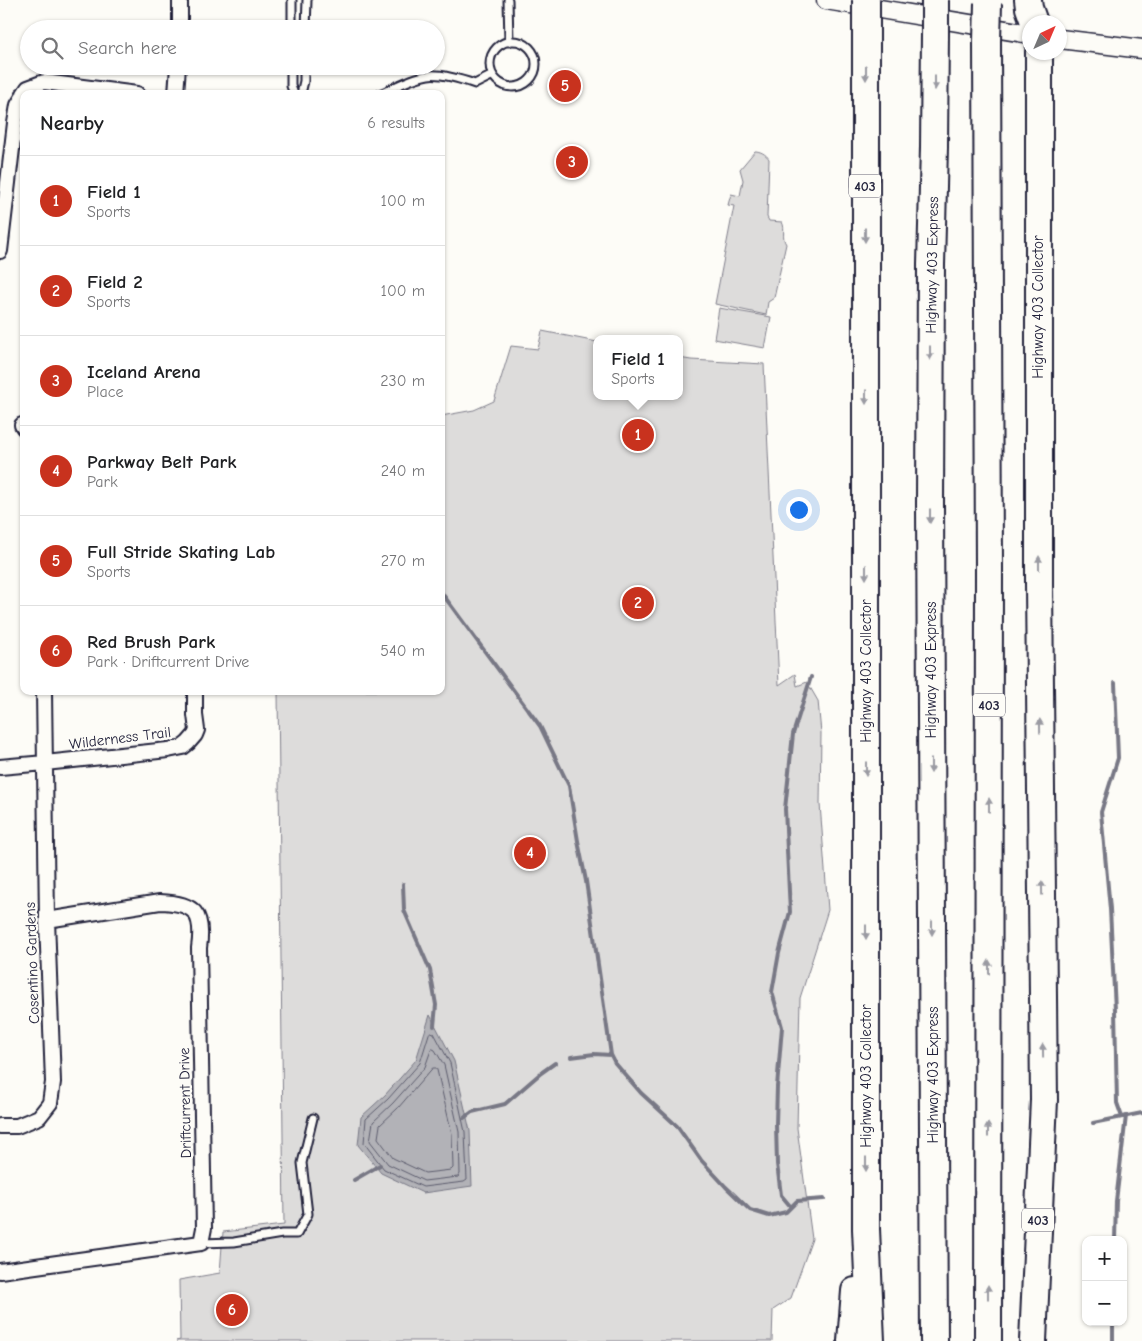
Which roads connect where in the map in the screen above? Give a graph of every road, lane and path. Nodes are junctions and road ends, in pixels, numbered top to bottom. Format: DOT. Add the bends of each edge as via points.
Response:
graph roads {
  1 [pos="180,0"];
  2 [pos="292,0"];
  3 [pos="306,0"];
  4 [pos="508,0"];
  5 [pos="826,0"];
  6 [pos="935,0"];
  7 [pos="988,2"];
  8 [pos="866,12"];
  9 [pos="180,20"];
  10 [pos="292,20"];
  11 [pos="306,20"];
  12 [pos="1022,33"];
  13 [pos="1067,40"];
  14 [pos="509,42"];
  15 [pos="1142,49"];
  16 [pos="1038,60"];
  17 [pos="177,75"];
  18 [pos="291,75"];
  19 [pos="304,75"];
  20 [pos="427,75"];
  21 [pos="436,75"];
  22 [pos="493,75"];
  23 [pos="27,90"];
  24 [pos="106,90"];
  25 [pos="176,90"];
  26 [pos="292,90"];
  27 [pos="302,90"];
  28 [pos="389,90"];
  29 [pos="20,101"];
  30 [pos="0,251"];
  31 [pos="44,695"];
  32 [pos="195,695"];
  33 [pos="46,763"];
  34 [pos="0,767"];
  35 [pos="47,920"];
  36 [pos="1044,1100"];
  37 [pos="313,1118"];
  38 [pos="0,1126"];
  39 [pos="866,1229"];
  40 [pos="201,1243"];
  41 [pos="0,1271"];
  42 [pos="851,1341"];
  43 [pos="872,1341"];
  44 [pos="934,1341"];
  45 [pos="988,1341"];
  46 [pos="1033,1341"];
  47 [pos="1045,1341"];
  1 -- 9 [label="street"];
  2 -- 10 [label="lane"];
  3 -- 11 [label="lane"];
  4 -- 14 [label="lane"];
  5 -- 12 [label="street"];
  6 -- 44 [label="highway, Highway 403 Express, one-way, bridge" via="930,494"];
  45 -- 7 [label="highway, 403, one-way, bridge"];
  8 -- 39 [label="highway, Highway 403 Collector / 403, one-way"];
  13 -- 15 [label="street"];
  14 -- 22 [label="lane" via="493,54"];
  14 -- 22 [label="lane" via="523,44 534,54 534,74 518,87 504,85"];
  36 -- 16 [label="highway, Highway 403 Collector / 403, one-way"];
  17 -- 25 [label="street"];
  18 -- 26 [label="lane"];
  19 -- 27 [label="lane"];
  20 -- 28 [label="lane"];
  21 -- 22 [label="lane" via="474,84"];
  23 -- 24 [label="street" via="44,82"];
  29 -- 30 [label="street"];
  31 -- 33 [label="street, Cosentino Gardens"];
  32 -- 33 [label="street, Wilderness Trail" via="197,730 183,747"];
  33 -- 34 [label="street, Wilderness Trail"];
  33 -- 35 [label="street, Cosentino Gardens"];
  35 -- 38 [label="street, Cosentino Gardens" via="53,1082 50,1104 39,1117 17,1126"];
  35 -- 40 [label="street, Driftcurrent Drive" via="160,902 174,902 196,912 201,933 204,1228"];
  36 -- 46 [label="highway, Highway 403 Collector / 403"];
  36 -- 47 [label="highway"];
  37 -- 40 [label="lane" via="302,1163 308,1214 297,1234"];
  39 -- 42 [label="highway" via="854,1296"];
  39 -- 43 [label="highway, Highway 403 Collector / 403"];
  40 -- 41 [label="street"];
}
